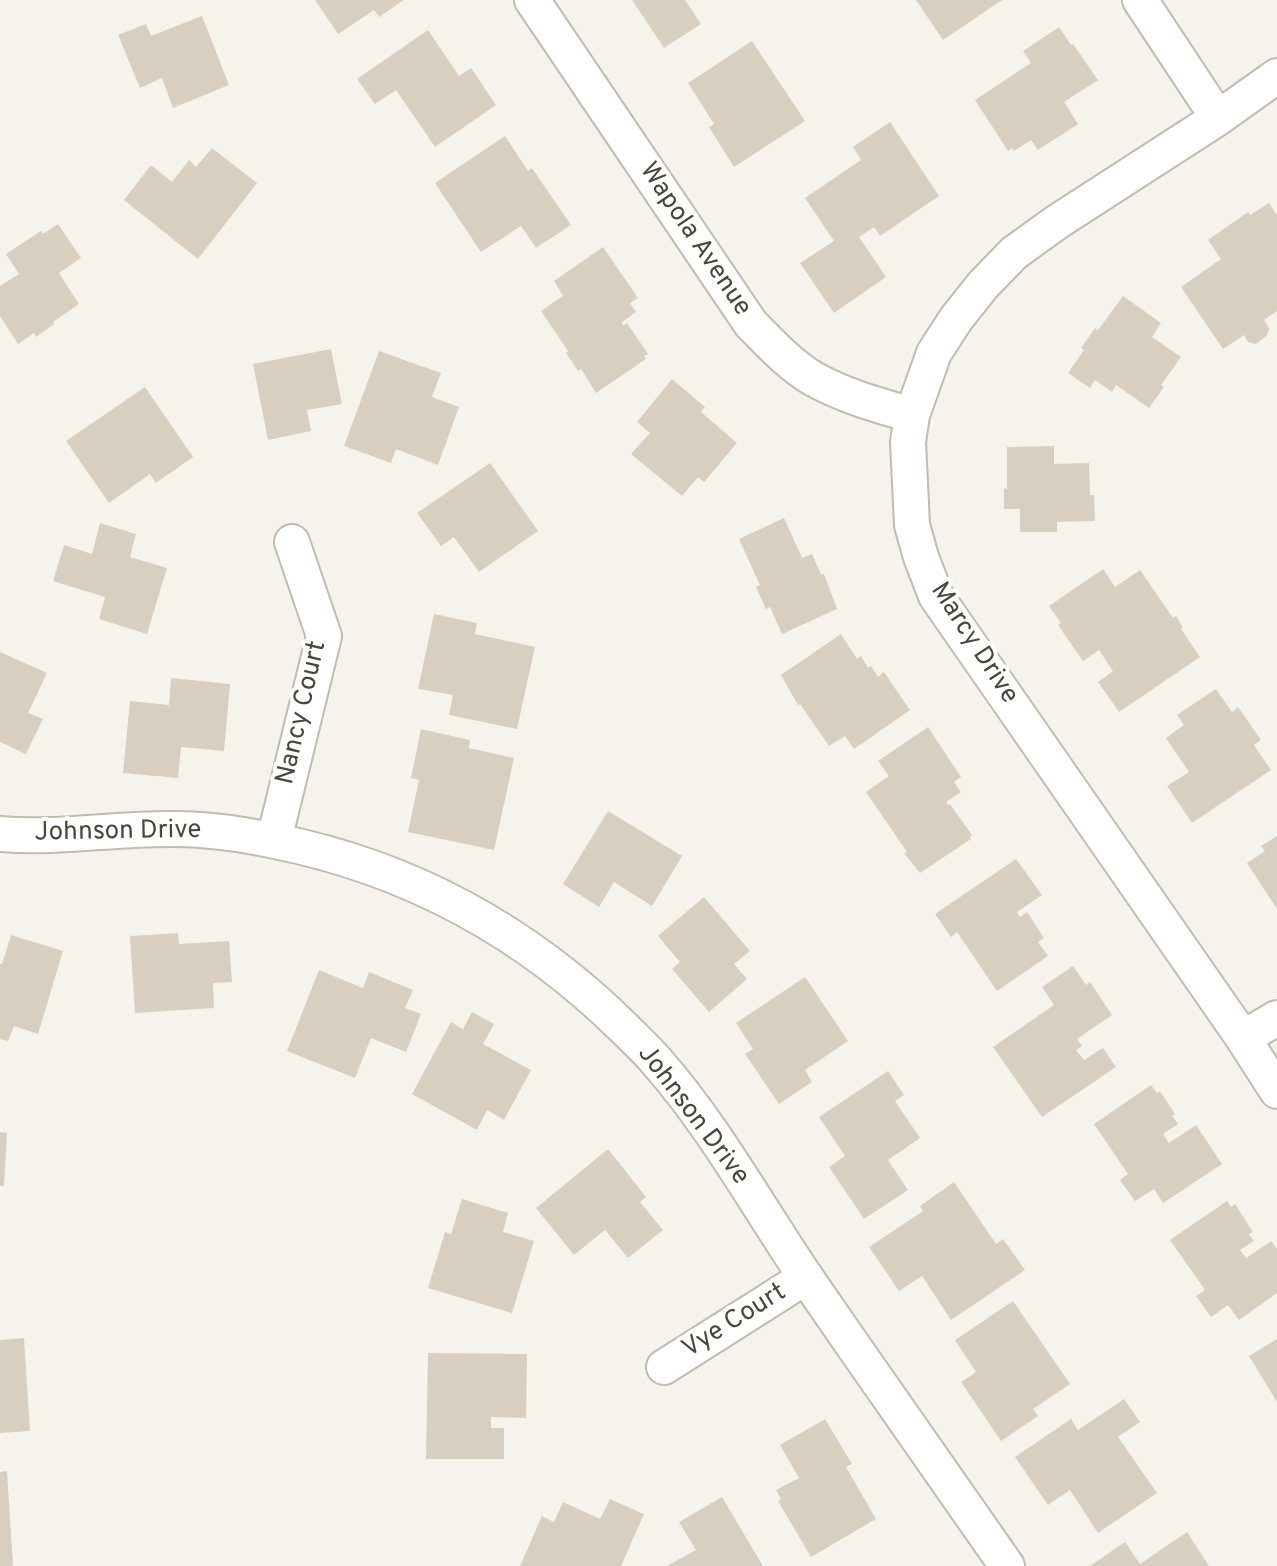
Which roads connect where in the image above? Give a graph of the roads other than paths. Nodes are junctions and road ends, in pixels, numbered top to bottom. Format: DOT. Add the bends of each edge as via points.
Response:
graph roads {
  1 [pos="532,0"];
  2 [pos="1140,0"];
  3 [pos="1277,76"];
  4 [pos="1218,118"];
  5 [pos="912,415"];
  6 [pos="292,542"];
  7 [pos="0,834"];
  8 [pos="274,840"];
  9 [pos="1277,1018"];
  10 [pos="1243,1038"];
  11 [pos="1277,1091"];
  12 [pos="806,1277"];
  13 [pos="664,1367"];
  14 [pos="1007,1566"];
  1 -- 5 [label="street, Wapola Avenue" via="751,324 810,376 839,392"];
  2 -- 4 [label="street"];
  3 -- 4 [label="street, Marcy Drive"];
  4 -- 5 [label="street, Marcy Drive" via="1014,253 983,285 934,353"];
  5 -- 10 [label="street, Marcy Drive" via="912,525 936,596"];
  6 -- 8 [label="street, Nancy Court" via="324,636"];
  7 -- 8 [label="street, Johnson Drive" via="172,829"];
  8 -- 12 [label="street, Johnson Drive" via="343,857 411,883 480,916 545,959 658,1062"];
  9 -- 10 [label="street"];
  10 -- 11 [label="street, Marcy Drive"];
  12 -- 13 [label="street, Vye Court"];
  12 -- 14 [label="street, Johnson Drive"];
}
